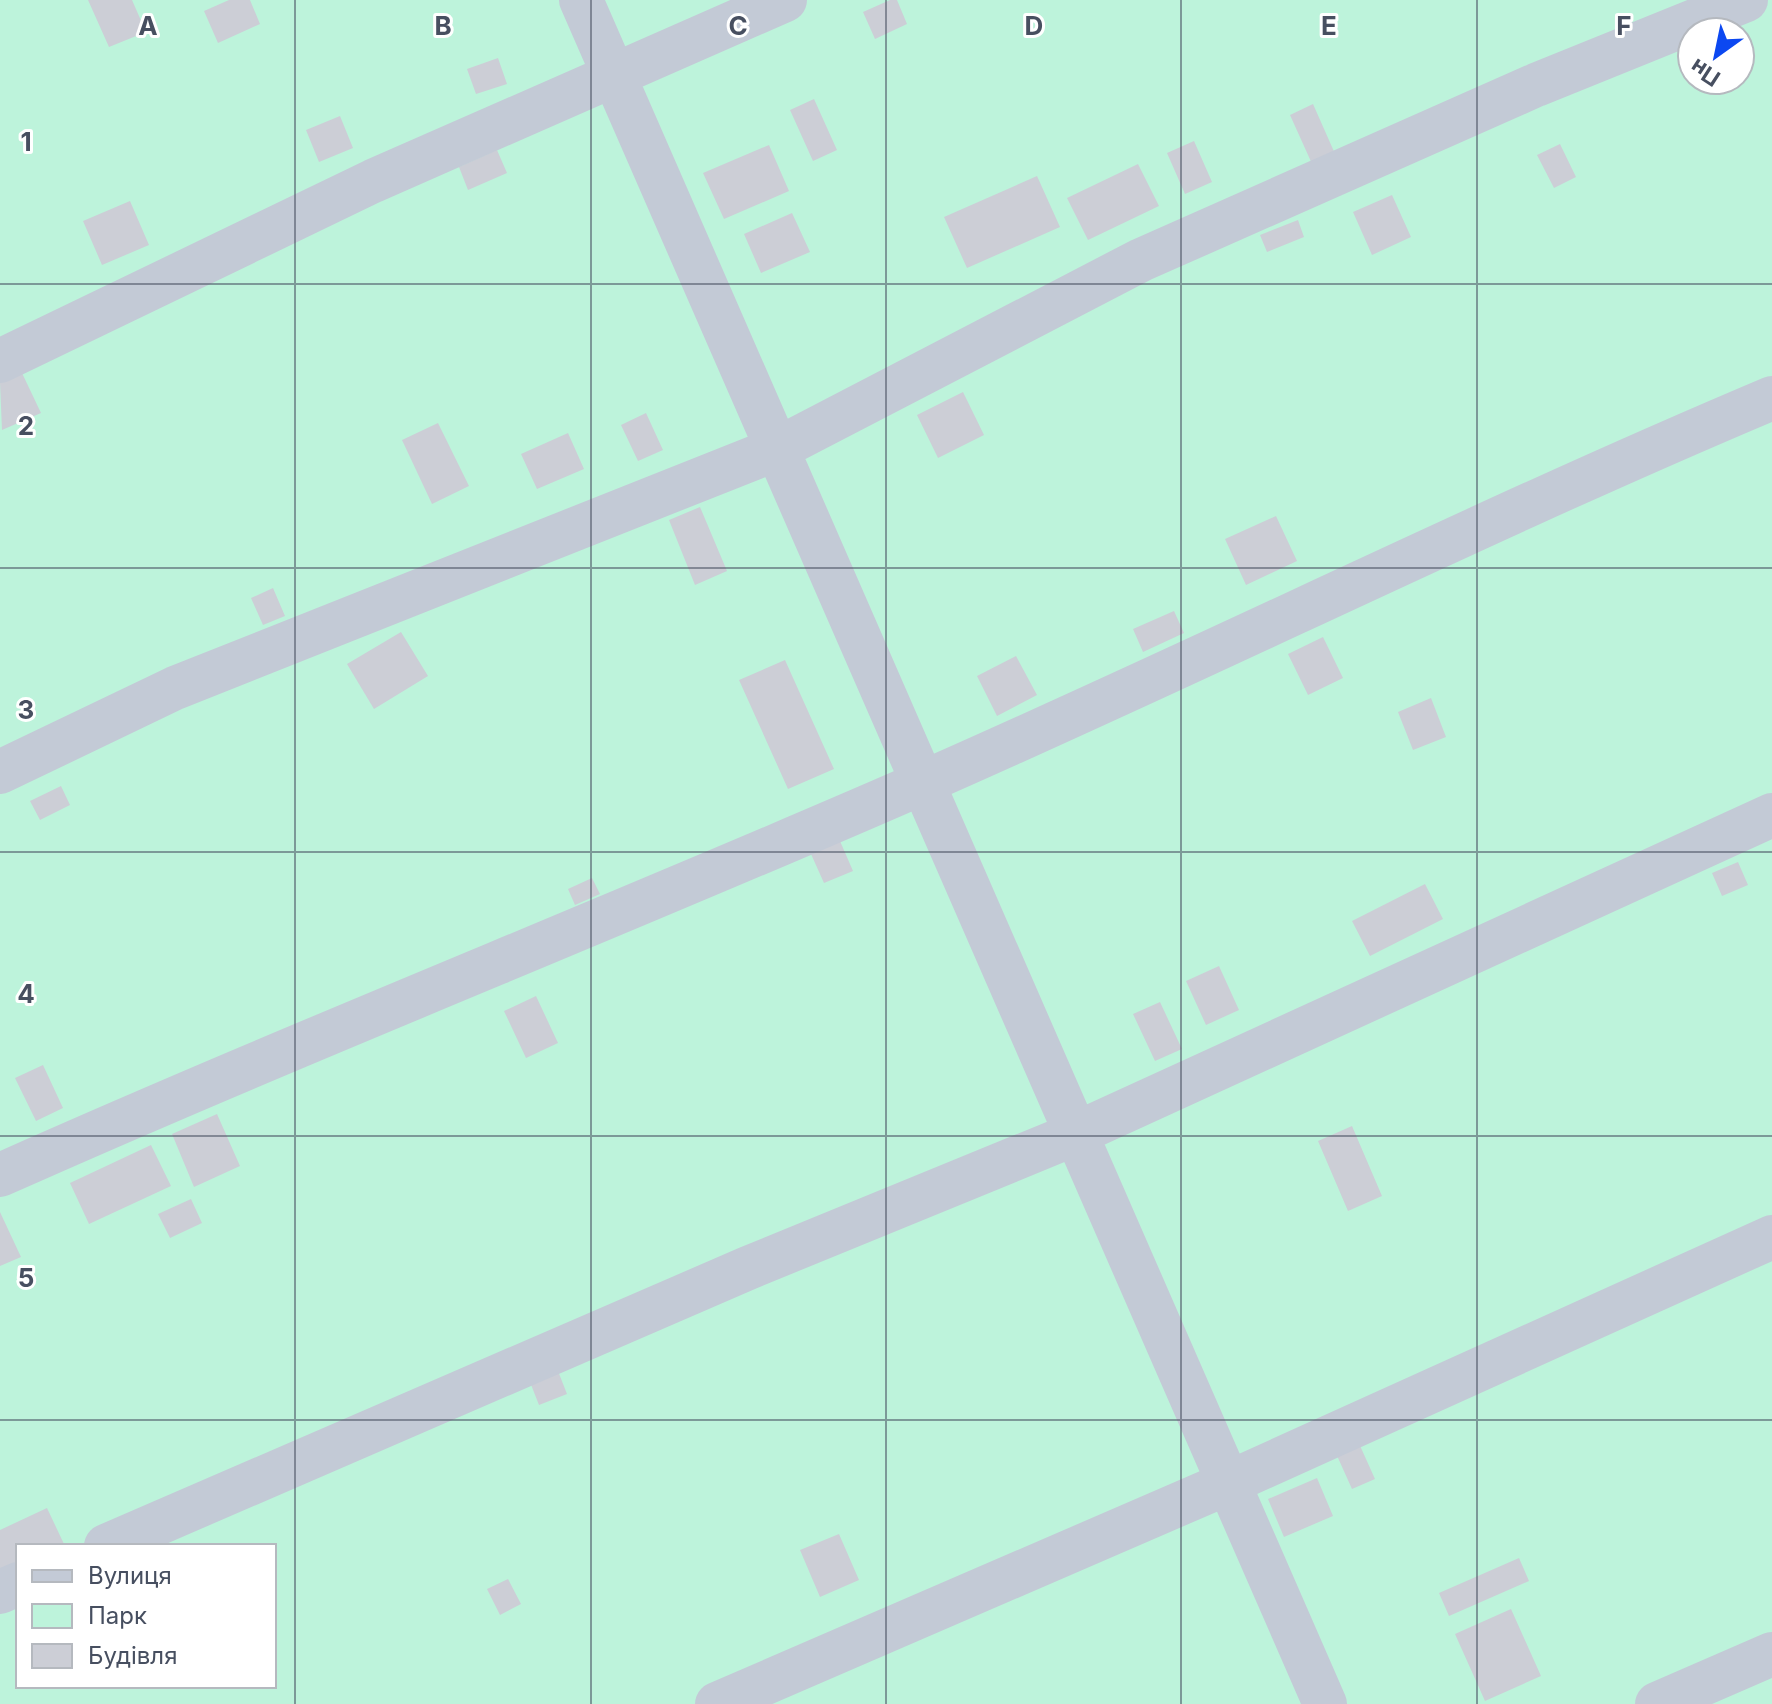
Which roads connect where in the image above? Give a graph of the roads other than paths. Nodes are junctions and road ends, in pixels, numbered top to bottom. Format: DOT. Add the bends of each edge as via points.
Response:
graph roads {
  1 [pos="581,0"];
  2 [pos="785,0"];
  3 [pos="1746,0"];
  4 [pos="615,74"];
  5 [pos="0,361"];
  6 [pos="1772,398"];
  7 [pos="779,448"];
  8 [pos="0,772"];
  9 [pos="922,782"];
  10 [pos="1772,815"];
  11 [pos="1075,1134"];
  12 [pos="0,1175"];
  13 [pos="1772,1237"];
  14 [pos="1228,1483"];
  15 [pos="111,1544"];
  16 [pos="1772,1654"];
  17 [pos="717,1704"];
  18 [pos="1325,1704"];
  19 [pos="1657,1704"];
  1 -- 4 [label="street"];
  2 -- 4 [label="street"];
  3 -- 7 [label="street" via="1536,85 1141,260"];
  4 -- 5 [label="street" via="373,181"];
  4 -- 7 [label="street"];
  6 -- 9 [label="street" via="1565,485"];
  7 -- 8 [label="street" via="175,688"];
  7 -- 9 [label="street"];
  9 -- 11 [label="street"];
  9 -- 12 [label="street" via="221,1076"];
  10 -- 11 [label="street"];
  11 -- 14 [label="street"];
  11 -- 15 [label="street" via="734,1274"];
  13 -- 14 [label="street"];
  14 -- 17 [label="street"];
  14 -- 18 [label="street"];
  16 -- 19 [label="street"];
}
